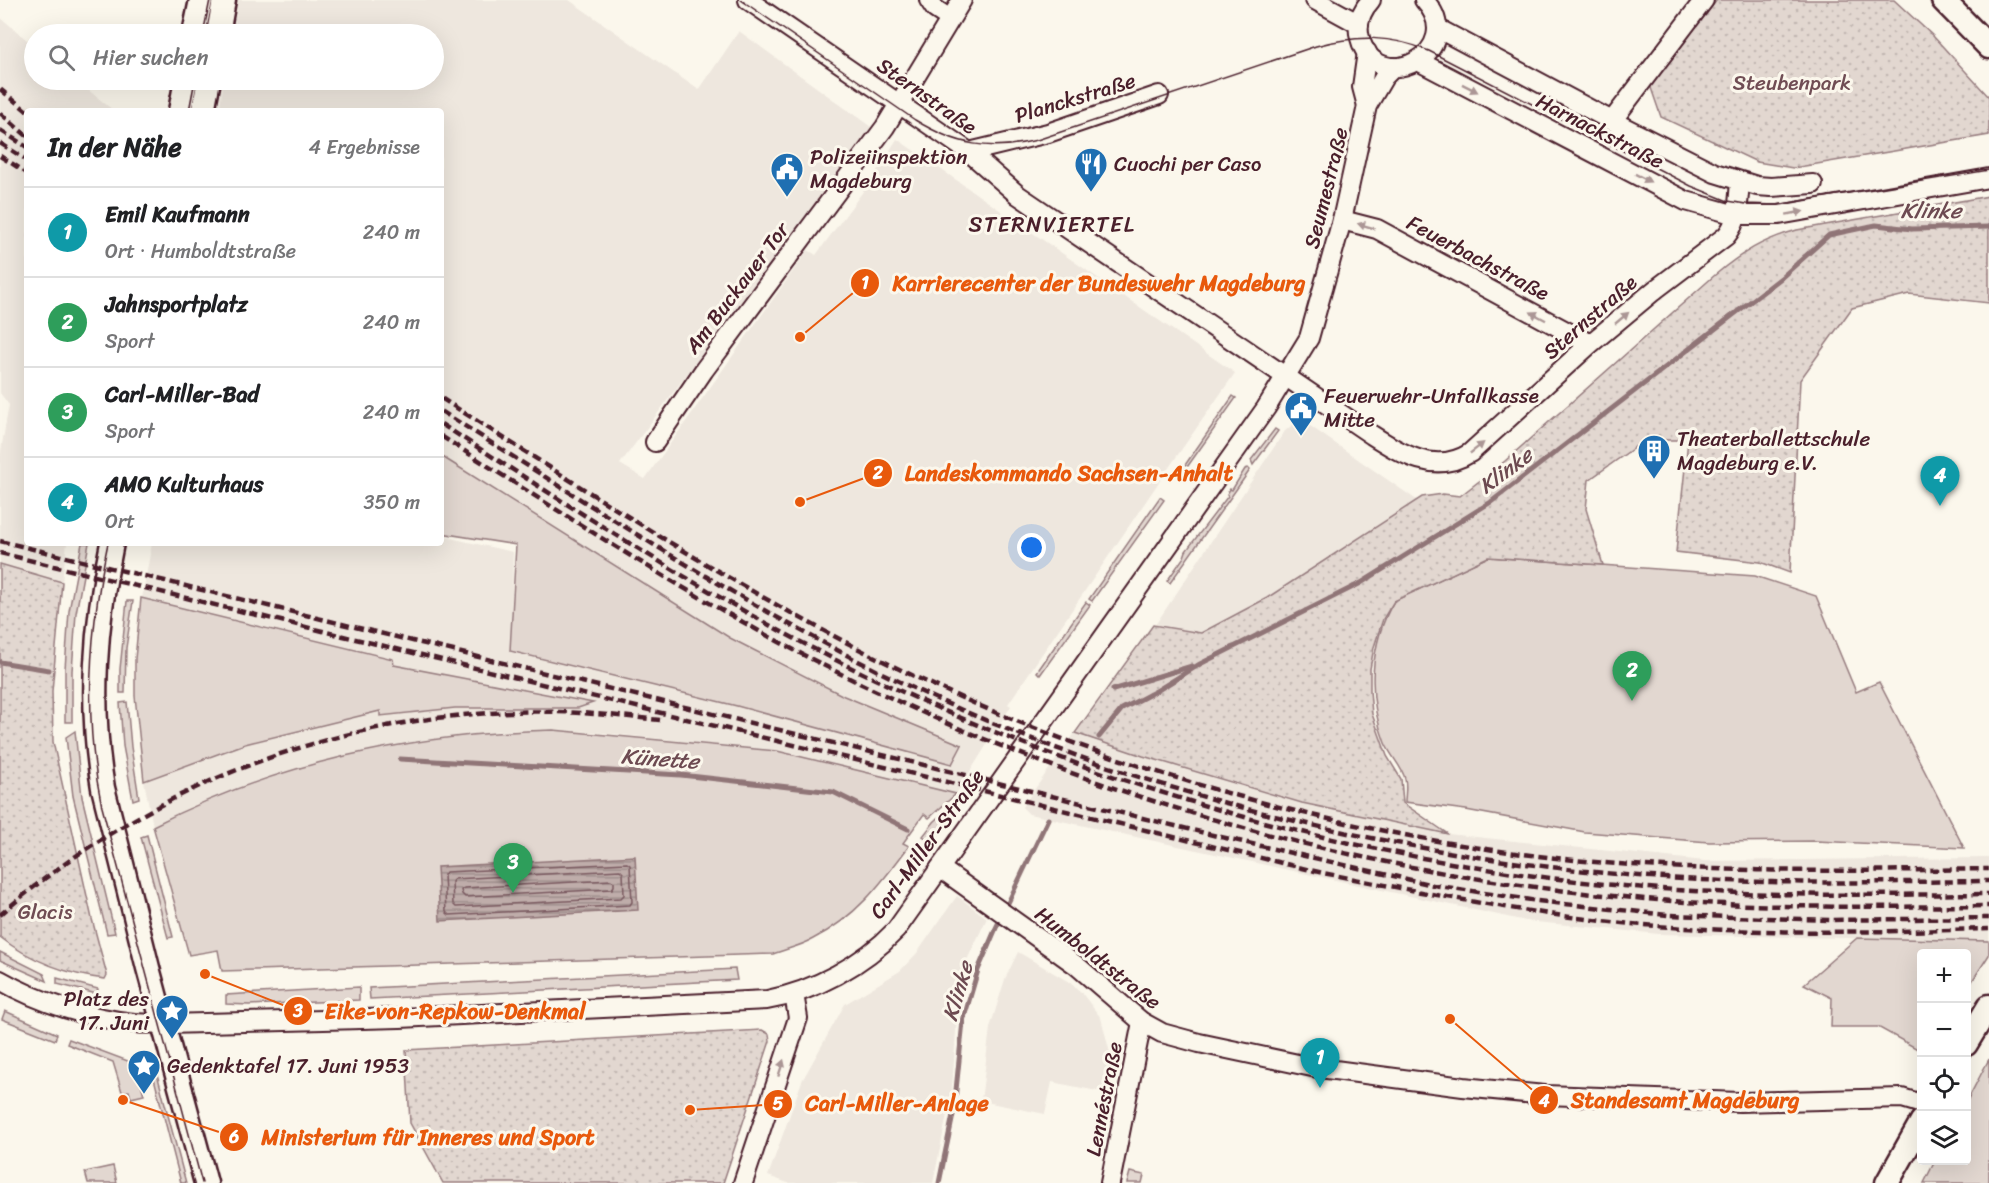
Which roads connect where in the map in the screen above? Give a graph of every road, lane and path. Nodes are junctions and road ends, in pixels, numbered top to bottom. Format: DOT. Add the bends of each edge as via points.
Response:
graph roads {
  1 [pos="201,0"];
  2 [pos="224,0"];
  3 [pos="748,0"];
  4 [pos="929,0"];
  5 [pos="962,0"];
  6 [pos="1315,0"];
  7 [pos="1371,0"];
  8 [pos="1704,0"];
  9 [pos="1942,0"];
  10 [pos="1430,2"];
  11 [pos="950,19"];
  12 [pos="196,24"];
  13 [pos="220,24"];
  14 [pos="1359,24"];
  15 [pos="1437,28"];
  16 [pos="1989,47"];
  17 [pos="1367,52"];
  18 [pos="1418,62"];
  19 [pos="1394,67"];
  20 [pos="184,90"];
  21 [pos="207,90"];
  22 [pos="1159,95"];
  23 [pos="898,104"];
  24 [pos="1367,106"];
  25 [pos="181,108"];
  26 [pos="204,108"];
  27 [pos="1612,121"];
  28 [pos="969,152"];
  29 [pos="1989,178"];
  30 [pos="1740,182"];
  31 [pos="1813,184"];
  32 [pos="1736,215"];
  33 [pos="1342,220"];
  34 [pos="1590,344"];
  35 [pos="1285,377"];
  36 [pos="655,442"];
  37 [pos="111,546"];
  38 [pos="940,868"];
  39 [pos="0,980"];
  40 [pos="794,994"];
  41 [pos="1989,1006"];
  42 [pos="1142,1022"];
  43 [pos="164,1024"];
  44 [pos="1971,1036"];
  45 [pos="1917,1102"];
  46 [pos="1917,1130"];
  47 [pos="206,1183"];
  48 [pos="743,1183"];
  49 [pos="1110,1183"];
  50 [pos="1887,1183"];
  1 -- 12 [label="main road"];
  2 -- 13 [label="main road"];
  3 -- 23 [label="street, Sternstraße"];
  4 -- 11 [label="street"];
  5 -- 11 [label="street, Am Buckauer Tor"];
  6 -- 14 [label="street"];
  7 -- 14 [label="street"];
  8 -- 27 [label="street"];
  9 -- 16 [label="main road"];
  10 -- 15 [label="street"];
  11 -- 23 [label="street, Am Buckauer Tor"];
  14 -- 17 [label="street"];
  15 -- 18 [label="street" via="1431,48"];
  15 -- 27 [label="street, Harnackstraße"];
  17 -- 19 [label="street" via="1380,63"];
  17 -- 24 [label="street, Seumestraße" via="1362,87"];
  18 -- 19 [label="street"];
  18 -- 32 [label="street, Harnackstraße, one-way" via="1686,201"];
  19 -- 24 [label="street, Seumestraße"];
  20 -- 25 [label="main road"];
  21 -- 26 [label="main road"];
  22 -- 28 [label="street, Planckstraße" via="1048,133"];
  23 -- 28 [label="street, Sternstraße"];
  23 -- 36 [label="street, Am Buckauer Tor"];
  24 -- 33 [label="street, Seumestraße"];
  27 -- 30 [label="street, Harnackstraße"];
  28 -- 35 [label="street, Sternstraße" via="1017,195"];
  32 -- 29 [label="street, one-way" via="1779,215"];
  30 -- 31 [label="street, Harnackstraße" via="1771,187"];
  30 -- 32 [label="street"];
  34 -- 32 [label="street, Sternstraße, one-way" via="1726,236"];
  34 -- 33 [label="street, Feuerbachstraße, one-way" via="1377,229"];
  33 -- 35 [label="street, Seumestraße" via="1309,338"];
  35 -- 34 [label="street, Sternstraße, one-way" via="1404,454 1422,461 1449,462 1483,443"];
  35 -- 38 [label="street, Carl-Miller-Straße"];
  37 -- 43 [label="main road" via="95,659 99,766"];
  38 -- 40 [label="street, Carl-Miller-Straße" via="896,930 874,950"];
  38 -- 42 [label="street, Humboldtstraße" via="1076,965"];
  39 -- 43 [label="street" via="39,999 91,1015"];
  40 -- 43 [label="street, Carl-Miller-Straße" via="767,1000 400,1018"];
  48 -- 40 [label="street, one-way" via="798,1018"];
  41 -- 44 [label="main road"];
  42 -- 45 [label="street, Humboldtstraße" via="1169,1035 1312,1067 1463,1087 1545,1095 1740,1102 1902,1098"];
  42 -- 49 [label="street, Lennéstraße"];
  43 -- 47 [label="main road"];
  46 -- 50 [label="main road"];
}
